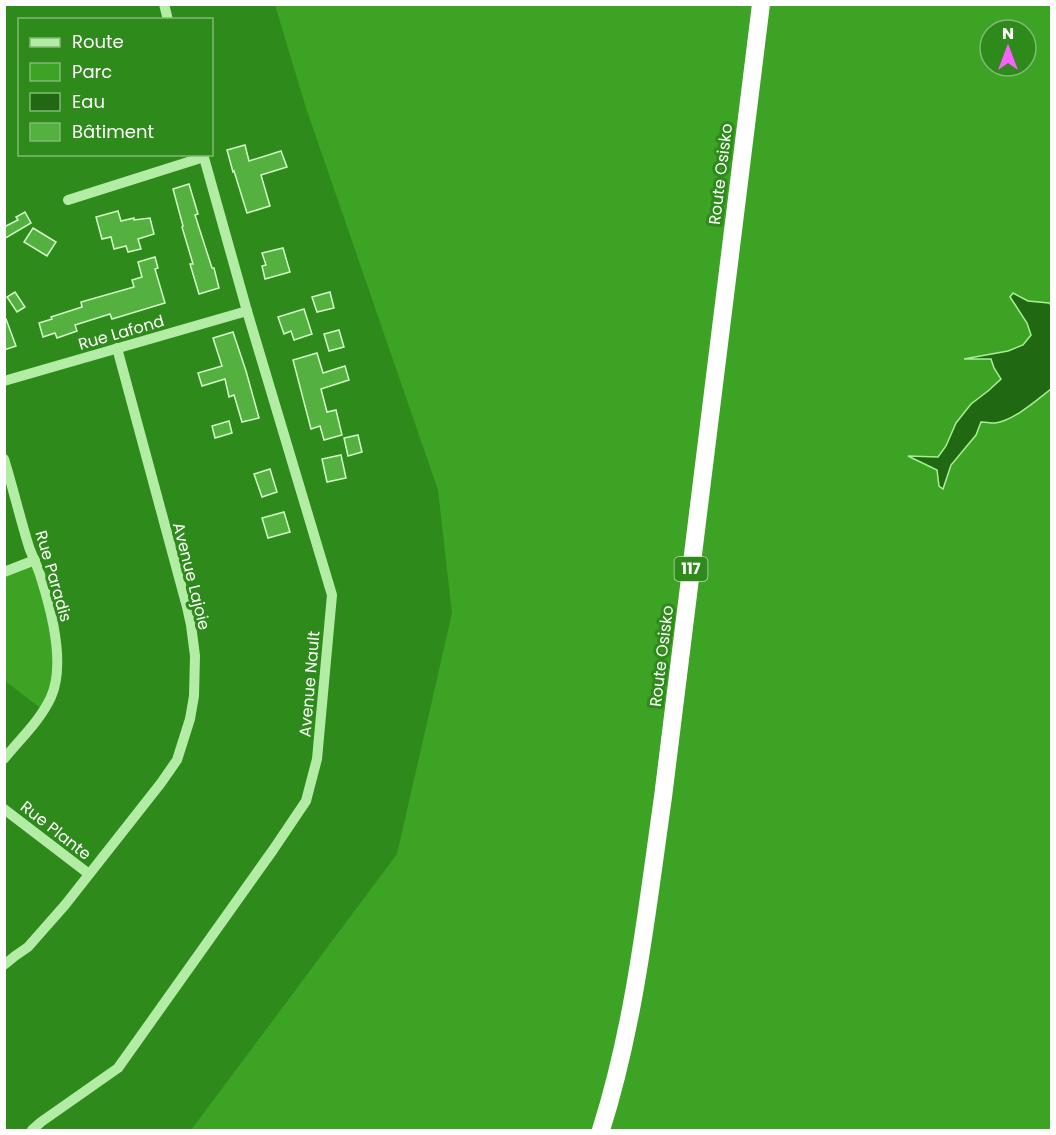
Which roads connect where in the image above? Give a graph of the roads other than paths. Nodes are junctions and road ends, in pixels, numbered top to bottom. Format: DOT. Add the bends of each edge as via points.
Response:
graph roads {
  1 [pos="761,4"];
  2 [pos="203,156"];
  3 [pos="68,200"];
  4 [pos="247,311"];
  5 [pos="117,348"];
  6 [pos="4,381"];
  7 [pos="4,459"];
  8 [pos="34,560"];
  9 [pos="4,572"];
  10 [pos="4,759"];
  11 [pos="4,809"];
  12 [pos="89,874"];
  13 [pos="4,965"];
  14 [pos="32,1131"];
  15 [pos="601,1131"];
  1 -- 15 [label="highway, Route Osisko / 117" via="660,820 631,1010"];
  2 -- 3 [label="street"];
  2 -- 4 [label="street, Avenue Nault"];
  4 -- 5 [label="street, Rue Lafond"];
  4 -- 14 [label="street, Avenue Nault" via="332,596 317,759 306,801 118,1068"];
  5 -- 6 [label="street, Rue Lafond"];
  5 -- 12 [label="street, Avenue Lajoie" via="191,625 194,696 177,760"];
  7 -- 8 [label="street, Rue Paradis"];
  8 -- 9 [label="street"];
  8 -- 10 [label="street, Rue Paradis" via="56,638 58,669 44,710"];
  11 -- 12 [label="street, Rue Plante"];
  12 -- 13 [label="street, Avenue Lajoie" via="28,947"];
}
